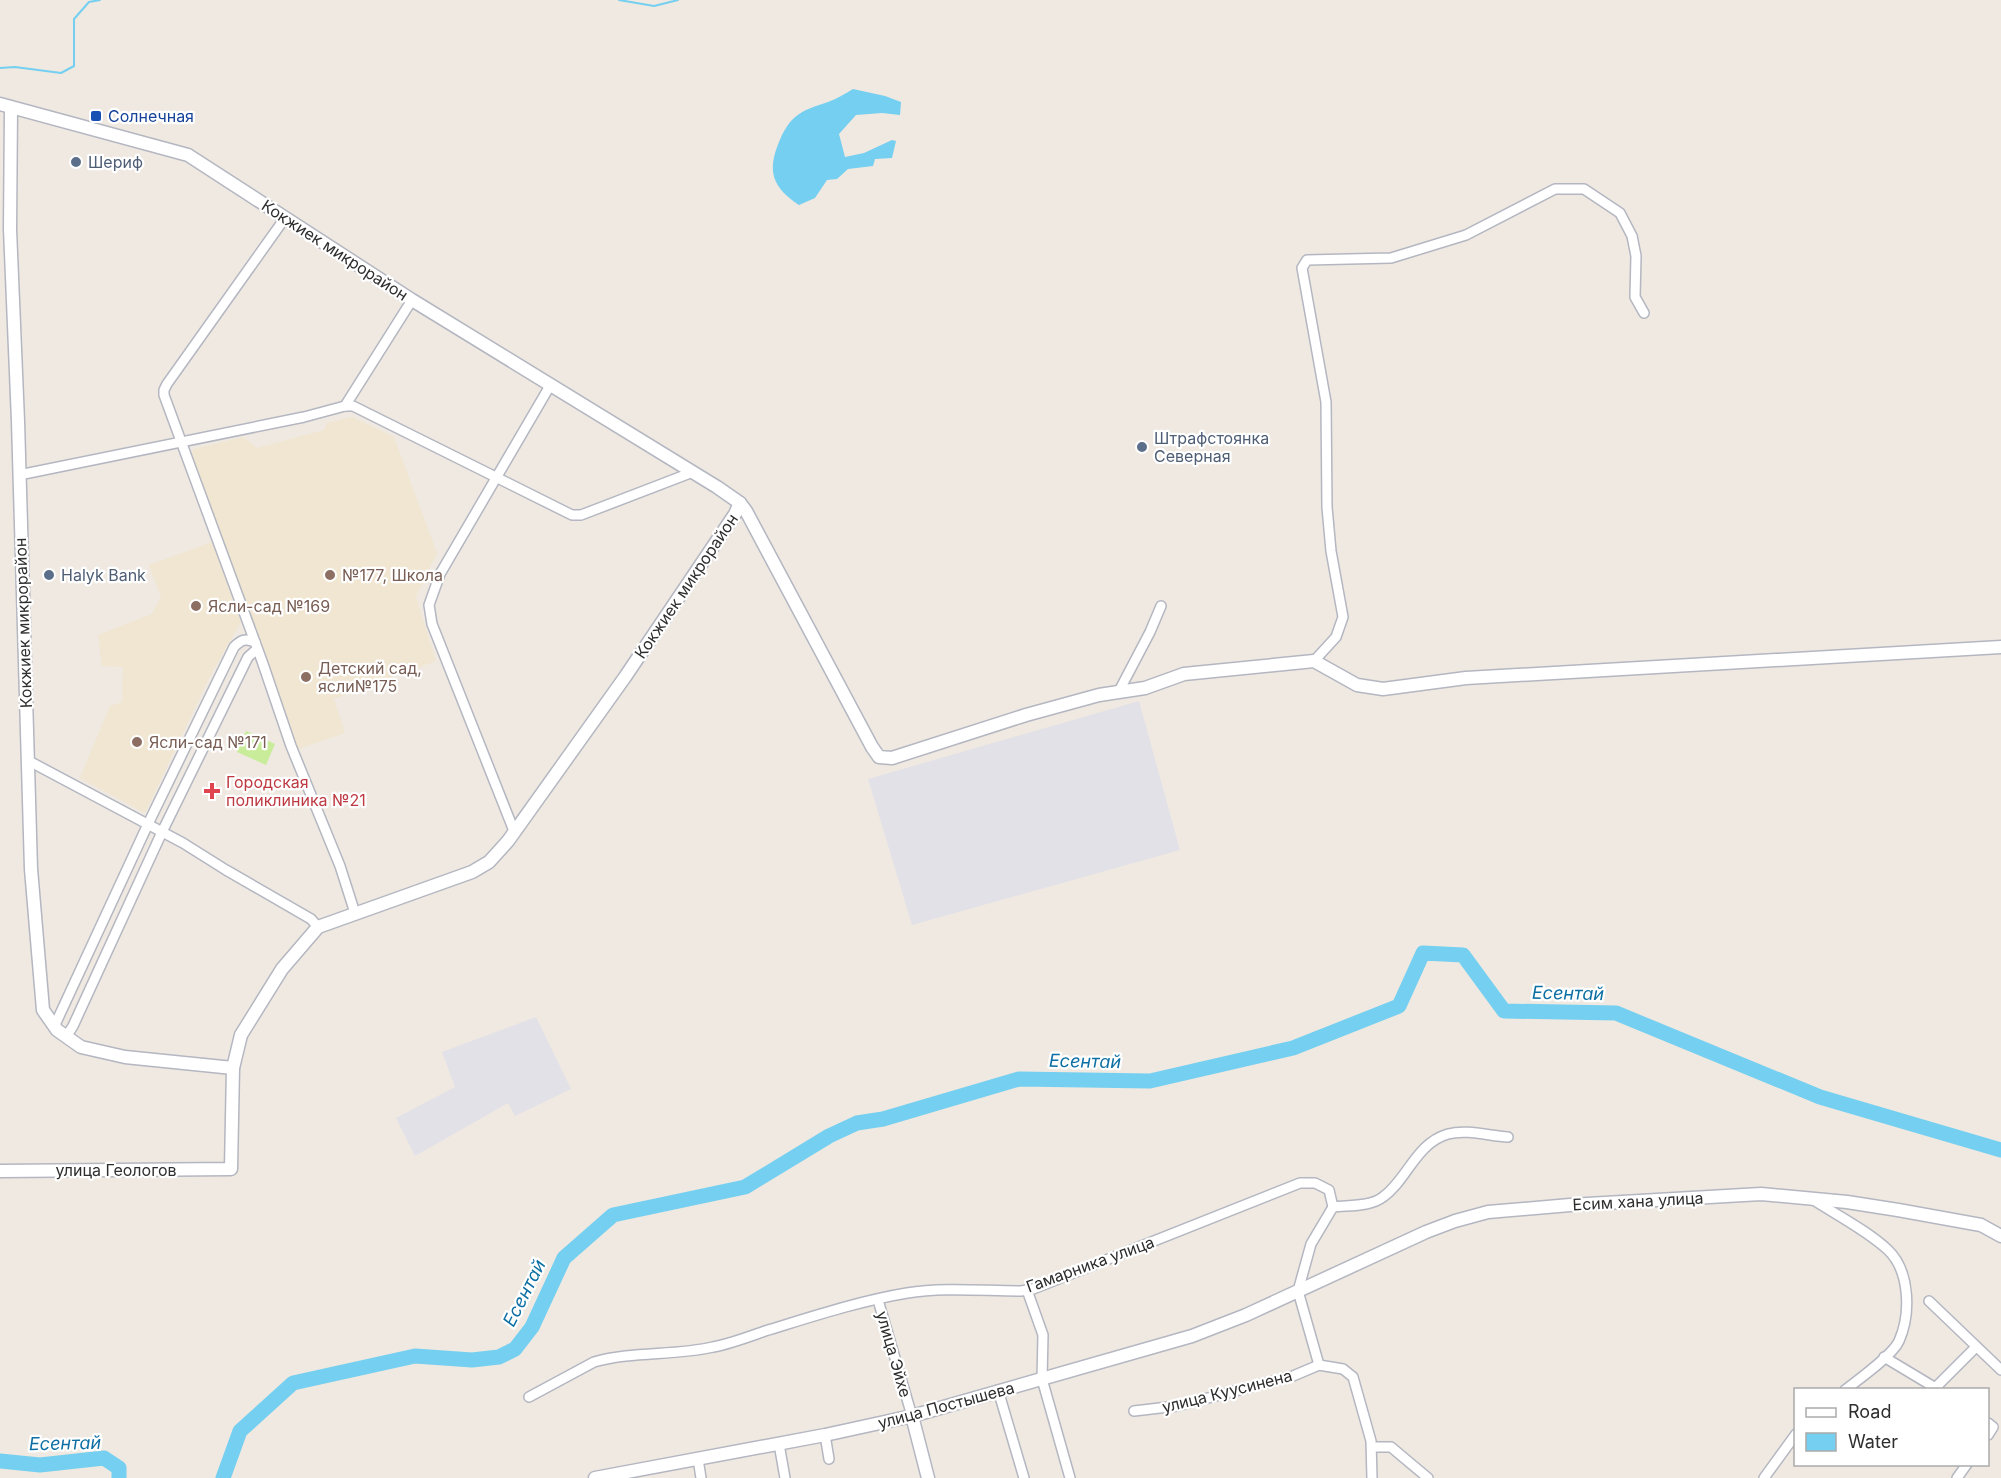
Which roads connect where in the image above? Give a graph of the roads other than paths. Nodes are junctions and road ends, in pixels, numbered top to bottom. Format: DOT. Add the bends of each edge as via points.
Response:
graph roads {
  1 [pos="5,106"];
  2 [pos="285,218"];
  3 [pos="412,300"];
  4 [pos="1644,313"];
  5 [pos="550,384"];
  6 [pos="345,406"];
  7 [pos="181,442"];
  8 [pos="693,472"];
  9 [pos="19,475"];
  10 [pos="495,478"];
  11 [pos="740,504"];
  12 [pos="1161,606"];
  13 [pos="256,645"];
  14 [pos="2001,647"];
  15 [pos="1314,661"];
  16 [pos="1118,693"];
  17 [pos="27,760"];
  18 [pos="148,824"];
  19 [pos="514,831"];
  20 [pos="162,832"];
  21 [pos="355,913"];
  22 [pos="318,927"];
  23 [pos="54,1027"];
  24 [pos="66,1037"];
  25 [pos="233,1068"];
  26 [pos="1508,1137"];
  27 [pos="231,1169"];
  28 [pos="0,1171"];
  29 [pos="1810,1198"];
  30 [pos="1333,1207"];
  31 [pos="2001,1236"];
  32 [pos="1027,1290"];
  33 [pos="1293,1294"];
  34 [pos="878,1300"];
  35 [pos="1929,1301"];
  36 [pos="1976,1347"];
  37 [pos="1884,1357"];
  38 [pos="1319,1365"];
  39 [pos="2001,1371"];
  40 [pos="1042,1379"];
  41 [pos="1846,1388"];
  42 [pos="1937,1388"];
  43 [pos="998,1390"];
  44 [pos="529,1397"];
  45 [pos="1134,1411"];
  46 [pos="912,1416"];
  47 [pos="825,1435"];
  48 [pos="1794,1437"];
  49 [pos="779,1444"];
  50 [pos="1372,1447"];
  51 [pos="698,1458"];
  52 [pos="829,1460"];
  53 [pos="656,1472"];
  54 [pos="603,1477"];
  55 [pos="701,1478"];
  56 [pos="785,1478"];
  57 [pos="928,1478"];
  58 [pos="1024,1478"];
  59 [pos="1070,1478"];
  60 [pos="1372,1478"];
  61 [pos="1428,1478"];
  62 [pos="1764,1478"];
  1 -- 2 [label="street, Кокжиек микрорайон" via="188,155"];
  1 -- 9 [label="street, Кокжиек микрорайон"];
  2 -- 3 [label="street, Кокжиек микрорайон"];
  2 -- 7 [label="street" via="164,390"];
  3 -- 5 [label="street, Кокжиек микрорайон"];
  3 -- 6 [label="street"];
  4 -- 15 [label="street" via="1635,297 1636,256 1632,236 1620,213 1584,189 1555,189 1466,235 1391,258 1307,260 1302,268 1326,402 1327,507 1343,617 1336,637"];
  5 -- 8 [label="street, Кокжиек микрорайон"];
  5 -- 10 [label="street"];
  6 -- 7 [label="street"];
  6 -- 10 [label="street" via="353,406"];
  7 -- 9 [label="street"];
  7 -- 13 [label="street"];
  8 -- 10 [label="street" via="581,515 572,515"];
  8 -- 11 [label="street, Кокжиек микрорайон"];
  9 -- 17 [label="street, Кокжиек микрорайон"];
  10 -- 19 [label="street" via="440,574 429,605 436,634"];
  11 -- 16 [label="street" via="879,757 892,758 1037,712"];
  11 -- 19 [label="street, Кокжиек микрорайон" via="625,677"];
  12 -- 16 [label="street"];
  13 -- 18 [label="street" via="248,639 234,647"];
  13 -- 20 [label="street"];
  13 -- 21 [label="street"];
  14 -- 15 [label="street" via="1466,678 1383,689 1357,685"];
  15 -- 16 [label="street" via="1184,674"];
  17 -- 18 [label="street"];
  17 -- 23 [label="street, Кокжиек микрорайон" via="43,1010"];
  18 -- 20 [label="street"];
  18 -- 23 [label="street"];
  19 -- 21 [label="street, Кокжиек микрорайон" via="489,862 472,872"];
  20 -- 22 [label="street" via="311,919"];
  20 -- 24 [label="street"];
  21 -- 22 [label="street, Кокжиек микрорайон"];
  22 -- 25 [label="street, Кокжиек микрорайон" via="282,969 241,1035"];
  23 -- 24 [label="street"];
  24 -- 25 [label="street" via="81,1047 125,1057"];
  25 -- 27 [label="street, Кокжиек микрорайон"];
  26 -- 30 [label="street" via="1448,1134 1414,1158 1382,1197 1371,1203"];
  27 -- 28 [label="street, улица Геологов"];
  29 -- 31 [label="street, Есим хана улица" via="1981,1225"];
  29 -- 33 [label="street, Есим хана улица" via="1761,1194 1488,1212 1426,1232"];
  29 -- 37 [label="street" via="1889,1251 1905,1279 1906,1308 1898,1342"];
  30 -- 32 [label="street, Гамарника улица" via="1329,1191 1315,1183 1300,1183"];
  30 -- 33 [label="street" via="1311,1244"];
  32 -- 34 [label="street, Гамарника улица" via="926,1291"];
  32 -- 40 [label="street" via="1043,1335"];
  33 -- 38 [label="street"];
  33 -- 40 [label="street, улица Постышева" via="1192,1336"];
  34 -- 44 [label="street, Гамарника улица" via="713,1347 604,1359"];
  34 -- 46 [label="street, улица Эйхе"];
  35 -- 36 [label="street"];
  36 -- 39 [label="street"];
  36 -- 42 [label="street"];
  37 -- 41 [label="street"];
  37 -- 42 [label="street"];
  38 -- 45 [label="street, улица Куусинена" via="1293,1376 1176,1406"];
  38 -- 50 [label="street" via="1342,1369 1353,1377"];
  40 -- 43 [label="street, улица Постышева"];
  40 -- 59 [label="street"];
  43 -- 46 [label="street, улица Постышева"];
  43 -- 58 [label="street"];
  46 -- 47 [label="street, улица Постышева"];
  46 -- 57 [label="street, улица Эйхе"];
  47 -- 49 [label="street, улица Постышева"];
  47 -- 52 [label="street"];
  48 -- 62 [label="street"];
  49 -- 51 [label="street, улица Постышева"];
  49 -- 56 [label="street"];
  50 -- 60 [label="street"];
  50 -- 61 [label="street" via="1391,1447"];
  51 -- 53 [label="street, улица Постышева"];
  51 -- 55 [label="street"];
  53 -- 54 [label="street, улица Постышева"];
}
